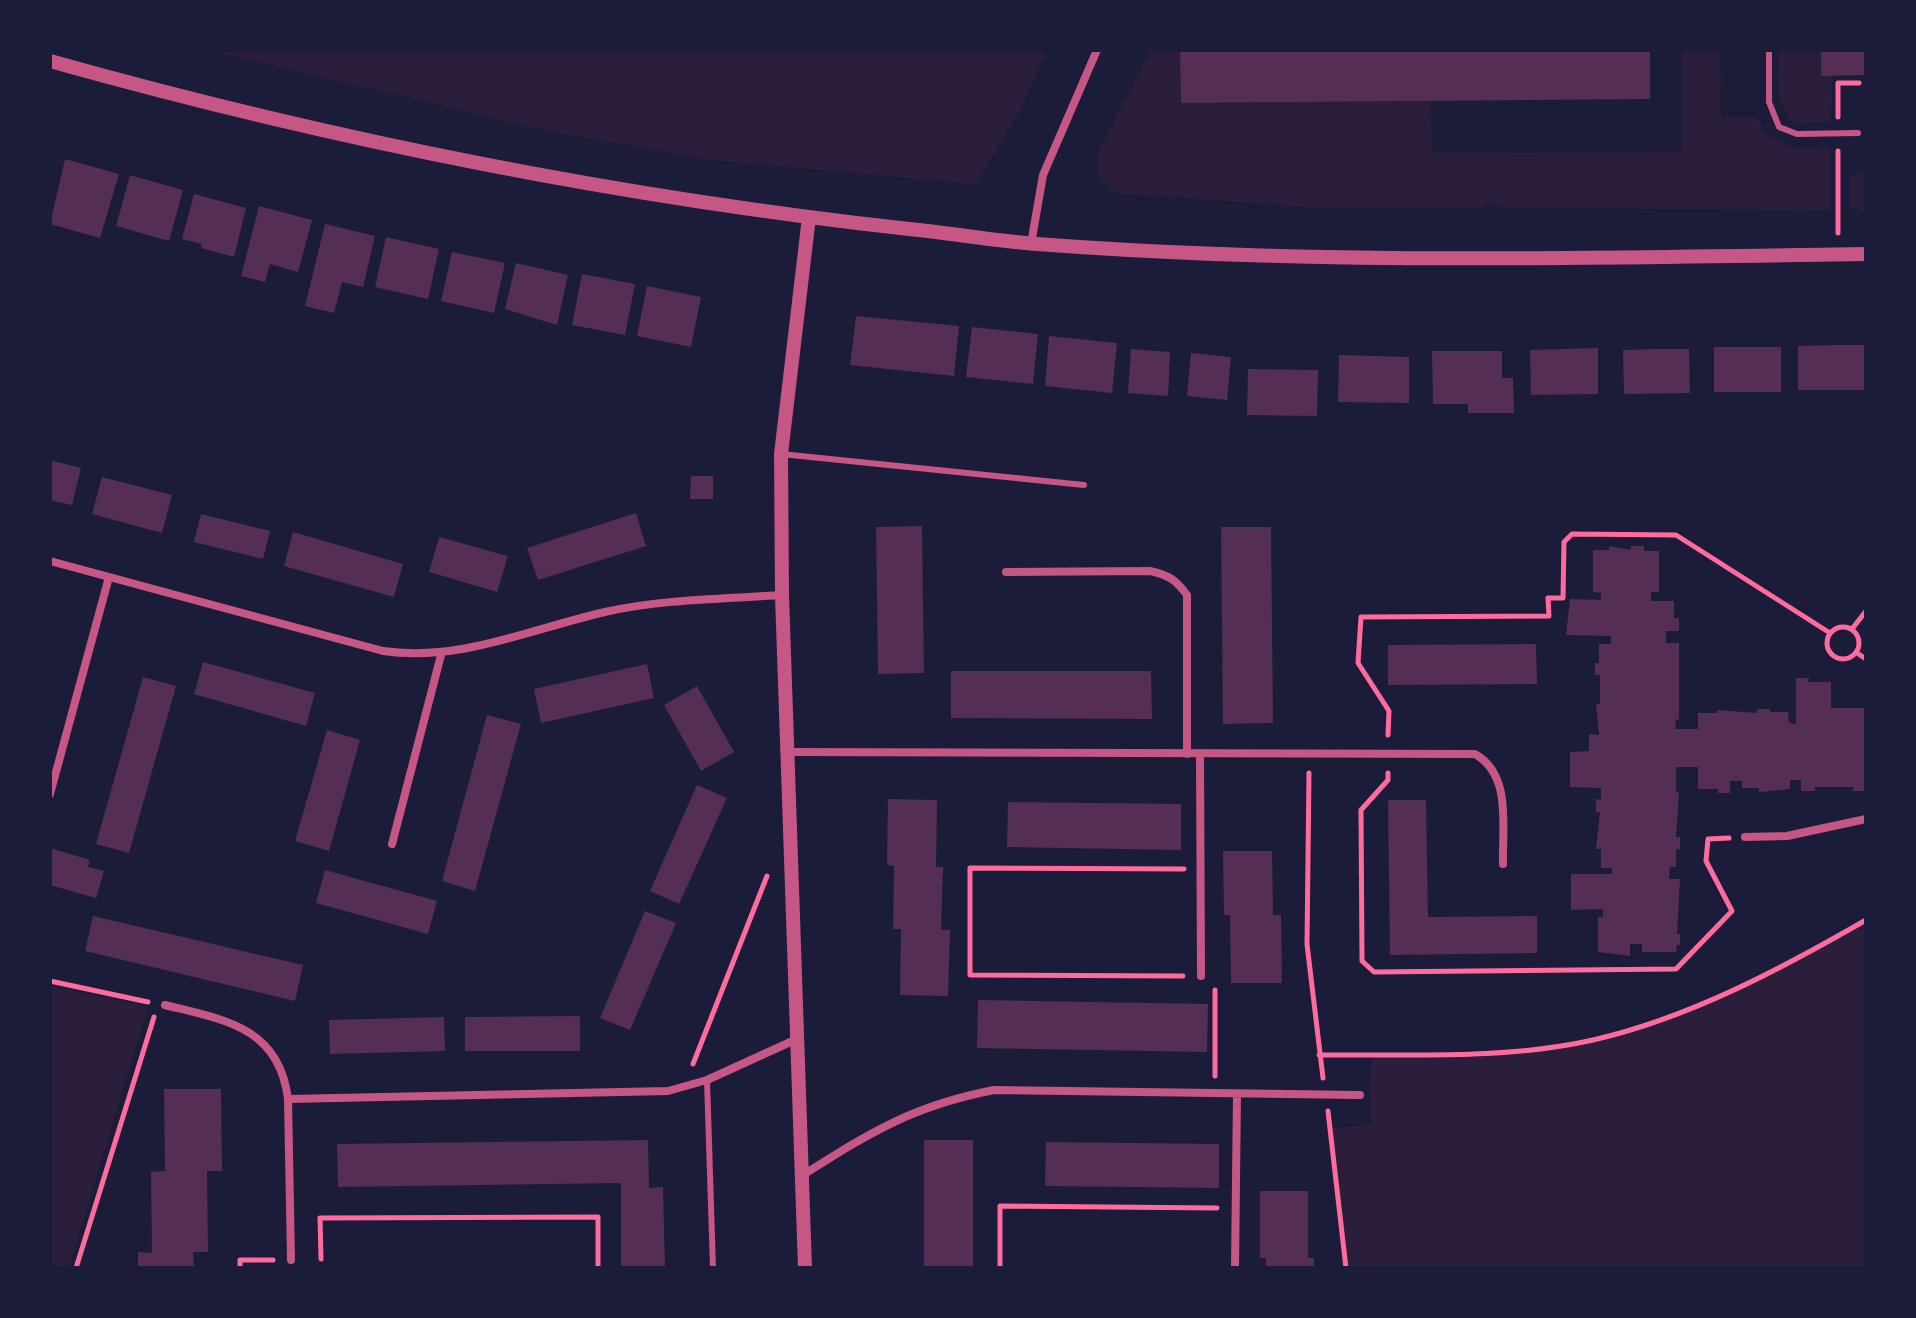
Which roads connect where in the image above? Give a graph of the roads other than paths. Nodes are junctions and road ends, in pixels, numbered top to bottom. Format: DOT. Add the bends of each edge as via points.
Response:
graph roads {
  1 [pos="1097,50"];
  2 [pos="1769,50"];
  3 [pos="50,61"];
  4 [pos="1858,133"];
  5 [pos="809,217"];
  6 [pos="1031,244"];
  7 [pos="1866,254"];
  8 [pos="781,454"];
  9 [pos="1084,485"];
  10 [pos="50,561"];
  11 [pos="1006,572"];
  12 [pos="109,577"];
  13 [pos="782,595"];
  14 [pos="441,655"];
  15 [pos="789,752"];
  16 [pos="1187,754"];
  17 [pos="1200,754"];
  18 [pos="50,794"];
  19 [pos="1866,819"];
  20 [pos="1745,837"];
  21 [pos="392,844"];
  22 [pos="1503,864"];
  23 [pos="1201,976"];
  24 [pos="161,1004"];
  25 [pos="798,1039"];
  26 [pos="707,1080"];
  27 [pos="1237,1094"];
  28 [pos="1360,1095"];
  29 [pos="288,1099"];
  30 [pos="803,1175"];
  31 [pos="291,1260"];
  32 [pos="713,1268"];
  33 [pos="805,1268"];
  34 [pos="1235,1268"];
  1 -- 6 [label="street" via="1043,175"];
  2 -- 4 [label="lane" via="1769,102 1779,127 1797,134"];
  3 -- 5 [label="street" via="365,142 669,198"];
  5 -- 6 [label="street"];
  5 -- 8 [label="street"];
  6 -- 7 [label="street" via="1339,259"];
  8 -- 9 [label="lane"];
  8 -- 13 [label="street"];
  10 -- 12 [label="street"];
  11 -- 16 [label="street" via="1150,571 1178,583 1187,595"];
  12 -- 14 [label="street" via="383,651"];
  12 -- 18 [label="street"];
  13 -- 14 [label="street" via="607,611"];
  13 -- 15 [label="street"];
  14 -- 21 [label="street"];
  15 -- 16 [label="street"];
  15 -- 25 [label="street"];
  16 -- 17 [label="street"];
  17 -- 22 [label="street" via="1475,754 1497,774"];
  17 -- 23 [label="street"];
  19 -- 20 [label="street" via="1787,836"];
  24 -- 29 [label="street" via="250,1031 275,1052"];
  25 -- 26 [label="street"];
  25 -- 30 [label="street"];
  26 -- 29 [label="street" via="636,1094"];
  26 -- 32 [label="lane"];
  27 -- 28 [label="street"];
  27 -- 30 [label="street" via="994,1090 905,1114"];
  27 -- 34 [label="street"];
  29 -- 31 [label="street"];
  30 -- 33 [label="street"];
}
